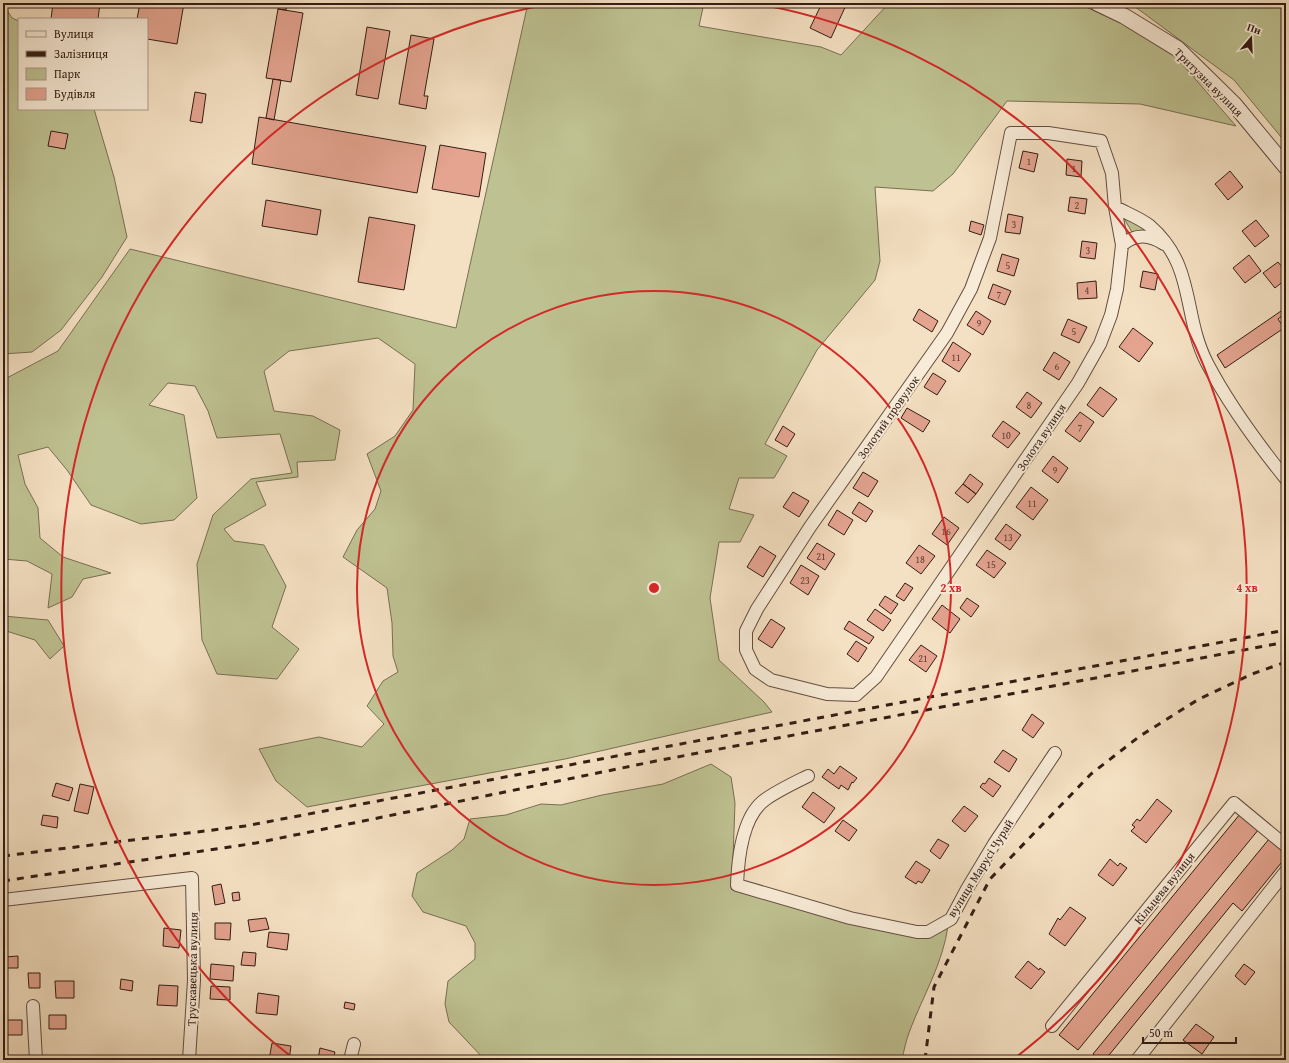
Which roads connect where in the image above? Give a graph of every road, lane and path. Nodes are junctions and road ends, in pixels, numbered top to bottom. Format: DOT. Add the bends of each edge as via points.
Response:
graph roads {
  1 [pos="1097,3"];
  2 [pos="1101,141"];
  3 [pos="1286,167"];
  4 [pos="1115,207"];
  5 [pos="1122,244"];
  6 [pos="1172,249"];
  7 [pos="1286,479"];
  8 [pos="856,694"];
  9 [pos="1055,753"];
  10 [pos="808,776"];
  11 [pos="1286,846"];
  12 [pos="1286,871"];
  13 [pos="3,900"];
  14 [pos="33,1006"];
  15 [pos="1052,1026"];
  16 [pos="354,1044"];
  17 [pos="36,1060"];
  18 [pos="189,1060"];
  19 [pos="350,1060"];
  20 [pos="1137,1060"];
  1 -- 3 [label="street, Тритузна вулиця" via="1124,16 1178,49 1234,104"];
  2 -- 4 [label="street, Золота вулиця" via="1112,173"];
  2 -- 8 [label="street, Золотий провулок" via="1048,133 1011,133 990,238 971,289 947,333 810,527 757,609 746,631 746,650 755,669 770,680 827,694"];
  4 -- 5 [label="street, Золота вулиця"];
  4 -- 6 [label="street" via="1148,225"];
  5 -- 6 [label="street" via="1129,239 1142,236 1156,239"];
  5 -- 8 [label="street, Золота вулиця" via="1118,289 1111,315 1100,344 1078,383 876,677"];
  6 -- 7 [label="street" via="1185,280 1193,326 1207,363 1257,443"];
  9 -- 10 [label="street, вулиця Марусі Чурай" via="994,844 951,919 928,932 850,918 737,885 740,848 759,805 766,798"];
  11 -- 15 [label="street, Кільцева вулиця" via="1234,803"];
  12 -- 20 [label="street"];
  13 -- 18 [label="street, Трускавецька вулиця" via="192,878 194,980"];
  14 -- 17 [label="street"];
  16 -- 19 [label="street"];
}
